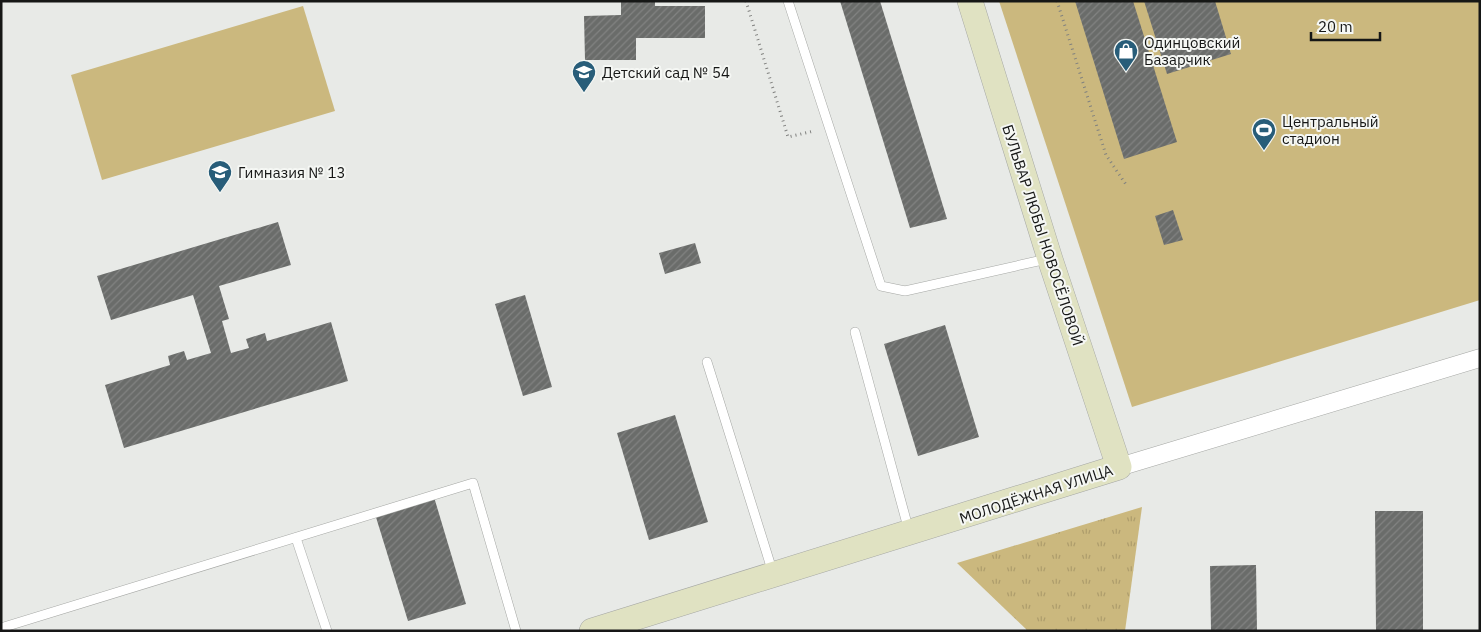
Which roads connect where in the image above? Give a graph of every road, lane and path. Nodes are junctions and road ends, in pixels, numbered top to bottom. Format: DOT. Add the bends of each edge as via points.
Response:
graph roads {
  1 [pos="746,1"];
  2 [pos="788,1"];
  3 [pos="970,1"];
  4 [pos="1057,1"];
  5 [pos="829,127"];
  6 [pos="1127,186"];
  7 [pos="1050,259"];
  8 [pos="855,332"];
  9 [pos="1480,358"];
  10 [pos="707,362"];
  11 [pos="1119,467"];
  12 [pos="910,534"];
  13 [pos="296,538"];
  14 [pos="774,576"];
  15 [pos="1,628"];
  16 [pos="327,631"];
  17 [pos="516,631"];
  18 [pos="592,631"];
  1 -- 5 [label="path" via="788,137"];
  2 -- 5 [label="lane"];
  3 -- 7 [label="street, БУЛЬВАР ЛЮБЫ НОВОСЁЛОВОЙ"];
  4 -- 6 [label="path" via="1106,155"];
  5 -- 7 [label="lane" via="881,286 905,291"];
  7 -- 11 [label="street, БУЛЬВАР ЛЮБЫ НОВОСЁЛОВОЙ"];
  8 -- 12 [label="lane"];
  9 -- 11 [label="street, МОЛОДЁЖНАЯ УЛИЦА"];
  10 -- 14 [label="lane"];
  11 -- 12 [label="street, МОЛОДЁЖНАЯ УЛИЦА"];
  12 -- 14 [label="street, МОЛОДЁЖНАЯ УЛИЦА"];
  13 -- 15 [label="lane"];
  13 -- 16 [label="lane"];
  13 -- 17 [label="lane" via="473,483"];
  14 -- 18 [label="street, МОЛОДЁЖНАЯ УЛИЦА"];
}
